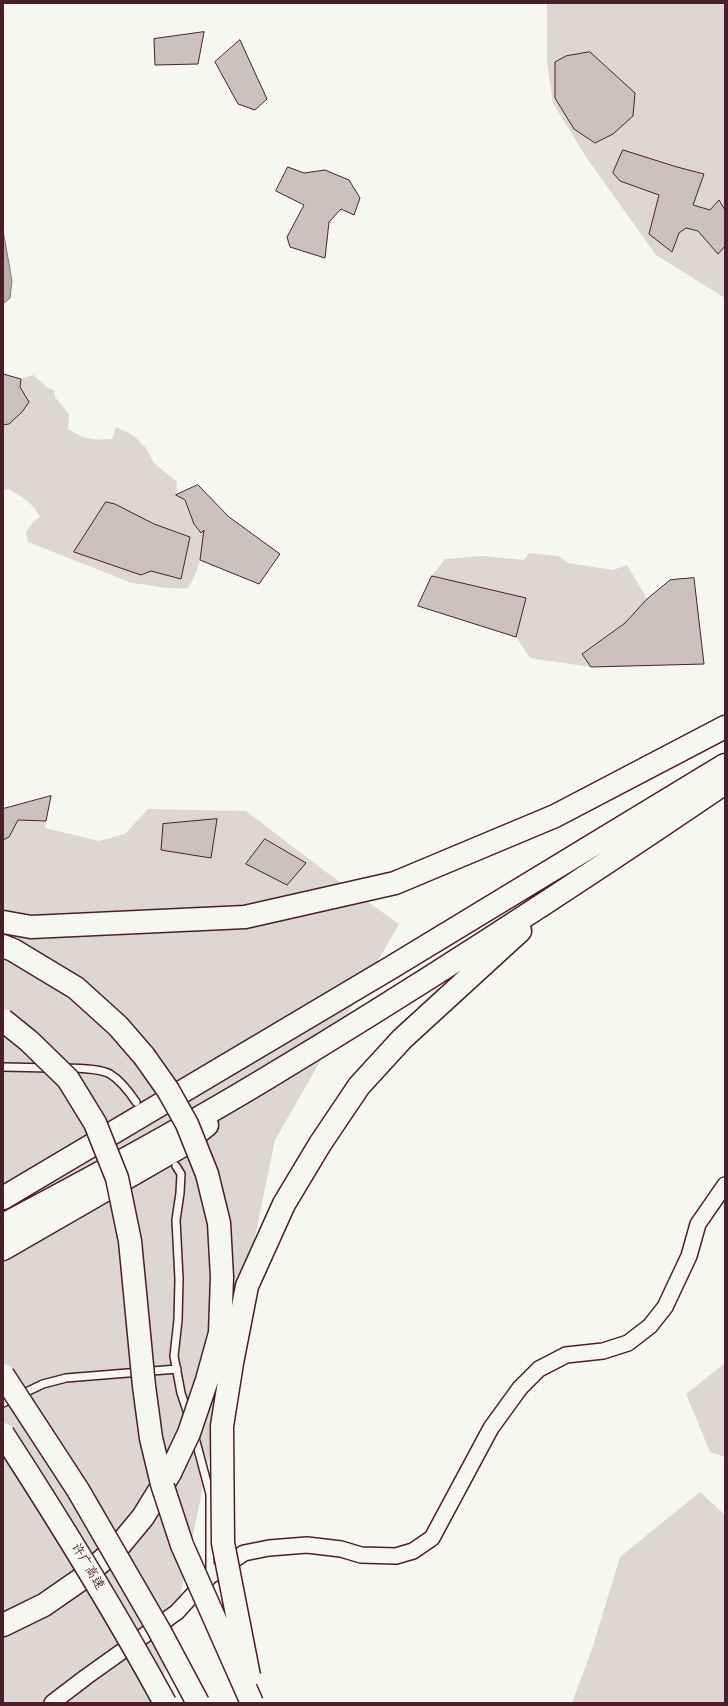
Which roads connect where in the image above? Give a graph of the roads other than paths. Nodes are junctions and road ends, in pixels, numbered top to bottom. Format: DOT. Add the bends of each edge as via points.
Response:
graph roads {
  1 [pos="725,727"];
  2 [pos="725,765"];
  3 [pos="725,783"];
  4 [pos="563,890"];
  5 [pos="3,922"];
  6 [pos="3,946"];
  7 [pos="3,1020"];
  8 [pos="3,1068"];
  9 [pos="256,1085"];
  10 [pos="136,1102"];
  11 [pos="176,1166"];
  12 [pos="725,1185"];
  13 [pos="3,1198"];
  14 [pos="3,1226"];
  15 [pos="3,1249"];
  16 [pos="177,1369"];
  17 [pos="3,1375"];
  18 [pos="3,1403"];
  19 [pos="3,1434"];
  20 [pos="210,1576"];
  21 [pos="3,1625"];
  22 [pos="52,1703"];
  23 [pos="165,1703"];
  24 [pos="198,1703"];
  25 [pos="253,1703"];
  1 -- 5 [label="highway" via="555,816 395,882 245,917 31,927"];
  2 -- 13 [label="highway"];
  3 -- 4 [label="highway"];
  4 -- 9 [label="highway" via="438,972"];
  4 -- 25 [label="highway, bridge" via="402,1039 359,1086 284,1204 247,1286 222,1426 223,1543"];
  6 -- 21 [label="highway, bridge" via="76,988 118,1026 144,1056 168,1090 187,1124 207,1174 219,1223 222,1277 220,1333 189,1433 170,1473 142,1517 119,1546 80,1580 44,1605"];
  7 -- 25 [label="highway, bridge" via="68,1079 95,1123 117,1178 130,1241 151,1438 162,1484 182,1545"];
  8 -- 10 [label="lane" via="80,1068 110,1074"];
  9 -- 14 [label="highway"];
  9 -- 15 [label="highway" via="180,1147"];
  11 -- 16 [label="lane" via="181,1174 176,1220 178,1320 174,1356"];
  12 -- 20 [label="street" via="698,1224 689,1256 665,1307 650,1326 628,1343 603,1350 566,1354 539,1369 525,1383 491,1428 432,1538 413,1551 396,1556 361,1555 341,1549 307,1545 269,1548 244,1553"];
  16 -- 18 [label="lane" via="66,1378 43,1384"];
  16 -- 20 [label="lane" via="181,1393 201,1455 210,1494"];
  17 -- 24 [label="highway, bridge" via="78,1490"];
  19 -- 23 [label="highway, 许广高速, bridge" via="56,1515 134,1645"];
  20 -- 22 [label="street" via="177,1612"];
}
